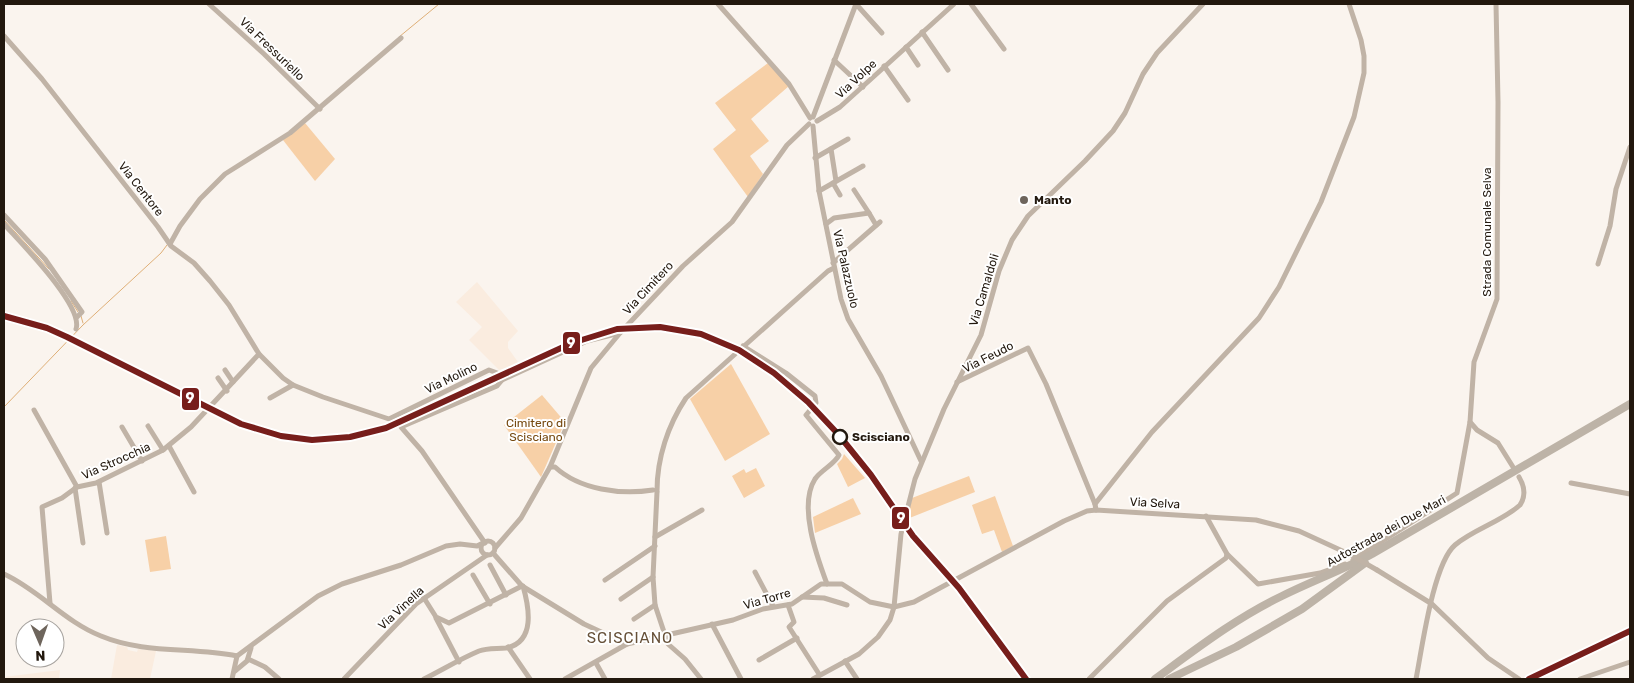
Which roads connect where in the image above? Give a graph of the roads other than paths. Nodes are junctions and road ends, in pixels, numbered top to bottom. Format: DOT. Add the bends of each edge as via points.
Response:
graph roads {
  1 [pos="209,4"];
  2 [pos="718,4"];
  3 [pos="856,4"];
  4 [pos="954,4"];
  5 [pos="971,4"];
  6 [pos="1203,4"];
  7 [pos="1349,4"];
  8 [pos="1496,4"];
  9 [pos="922,32"];
  10 [pos="882,33"];
  11 [pos="4,36"];
  12 [pos="401,38"];
  13 [pos="906,47"];
  14 [pos="1004,49"];
  15 [pos="834,60"];
  16 [pos="918,65"];
  17 [pos="884,66"];
  18 [pos="948,70"];
  19 [pos="862,87"];
  20 [pos="908,100"];
  21 [pos="320,109"];
  22 [pos="812,121"];
  23 [pos="848,139"];
  24 [pos="1630,147"];
  25 [pos="831,149"];
  26 [pos="815,158"];
  27 [pos="863,166"];
  28 [pos="835,182"];
  29 [pos="854,190"];
  30 [pos="819,191"];
  31 [pos="840,195"];
  32 [pos="868,213"];
  33 [pos="4,215"];
  34 [pos="4,224"];
  35 [pos="826,224"];
  36 [pos="170,245"];
  37 [pos="1598,264"];
  38 [pos="834,266"];
  39 [pos="77,317"];
  40 [pos="76,329"];
  41 [pos="620,333"];
  42 [pos="743,346"];
  43 [pos="259,354"];
  44 [pos="225,370"];
  45 [pos="218,378"];
  46 [pos="502,380"];
  47 [pos="233,382"];
  48 [pos="957,382"];
  49 [pos="293,385"];
  50 [pos="227,391"];
  51 [pos="270,398"];
  52 [pos="1630,404"];
  53 [pos="1630,409"];
  54 [pos="34,410"];
  55 [pos="1470,422"];
  56 [pos="148,426"];
  57 [pos="122,427"];
  58 [pos="169,446"];
  59 [pos="163,450"];
  60 [pos="554,457"];
  61 [pos="142,461"];
  62 [pos="921,461"];
  63 [pos="1513,467"];
  64 [pos="549,469"];
  65 [pos="558,470"];
  66 [pos="1520,477"];
  67 [pos="99,482"];
  68 [pos="1571,483"];
  69 [pos="76,488"];
  70 [pos="654,491"];
  71 [pos="194,492"];
  72 [pos="1630,494"];
  73 [pos="1095,507"];
  74 [pos="702,510"];
  75 [pos="1206,516"];
  76 [pos="107,533"];
  77 [pos="655,537"];
  78 [pos="502,538"];
  79 [pos="83,543"];
  80 [pos="486,543"];
  81 [pos="467,545"];
  82 [pos="655,546"];
  83 [pos="481,550"];
  84 [pos="492,552"];
  85 [pos="1227,554"];
  86 [pos="479,560"];
  87 [pos="490,565"];
  88 [pos="755,572"];
  89 [pos="4,574"];
  90 [pos="474,575"];
  91 [pos="653,577"];
  92 [pos="605,580"];
  93 [pos="828,584"];
  94 [pos="522,586"];
  95 [pos="506,595"];
  96 [pos="802,597"];
  97 [pos="620,599"];
  98 [pos="422,600"];
  99 [pos="50,603"];
  100 [pos="490,604"];
  101 [pos="1432,604"];
  102 [pos="655,605"];
  103 [pos="788,605"];
  104 [pos="847,605"];
  105 [pos="773,606"];
  106 [pos="894,607"];
  107 [pos="436,617"];
  108 [pos="634,619"];
  109 [pos="712,624"];
  110 [pos="666,636"];
  111 [pos="797,638"];
  112 [pos="627,644"];
  113 [pos="251,647"];
  114 [pos="508,648"];
  115 [pos="239,657"];
  116 [pos="246,659"];
  117 [pos="759,660"];
  118 [pos="845,661"];
  119 [pos="459,662"];
  120 [pos="1630,662"];
  121 [pos="596,663"];
  122 [pos="235,670"];
  123 [pos="575,674"];
  124 [pos="819,674"];
  125 [pos="232,679"];
  126 [pos="279,679"];
  127 [pos="344,679"];
  128 [pos="424,679"];
  129 [pos="530,679"];
  130 [pos="566,679"];
  131 [pos="579,679"];
  132 [pos="605,679"];
  133 [pos="701,679"];
  134 [pos="741,679"];
  135 [pos="813,679"];
  136 [pos="857,679"];
  137 [pos="1088,679"];
  138 [pos="1155,679"];
  139 [pos="1168,679"];
  140 [pos="1416,679"];
  141 [pos="1519,679"];
  142 [pos="1580,679"];
  1 -- 21 [label="street, Via Fressuriello"];
  2 -- 22 [label="street" via="788,84"];
  3 -- 10 [label="street"];
  3 -- 15 [label="street, Via Palazzuolo"];
  4 -- 9 [label="street, Via Volpe"];
  5 -- 14 [label="street"];
  6 -- 48 [label="street, Via Camaldoli" via="1156,53 1126,113 1113,131 1022,224 1007,251 981,334"];
  7 -- 73 [label="street" via="1362,40 1364,56 1364,74 1354,117 1321,202 1279,287 1259,318 1152,432"];
  8 -- 55 [label="street, Strada Comunale Selva" via="1497,299 1474,362"];
  9 -- 13 [label="street, Via Volpe"];
  9 -- 18 [label="street"];
  11 -- 36 [label="street, Via Centore" via="42,79"];
  12 -- 21 [label="street"];
  13 -- 16 [label="street"];
  13 -- 17 [label="street, Via Volpe"];
  15 -- 19 [label="street"];
  15 -- 22 [label="street, Via Palazzuolo"];
  17 -- 19 [label="street, Via Volpe"];
  17 -- 20 [label="street"];
  19 -- 22 [label="street, Via Volpe" via="840,107"];
  21 -- 36 [label="street" via="263,152 225,174 200,199"];
  22 -- 26 [label="street, Via Palazzuolo"];
  22 -- 41 [label="street, Via Cimitero" via="787,145 732,222 683,266"];
  23 -- 25 [label="street"];
  24 -- 37 [label="street"];
  25 -- 26 [label="street"];
  25 -- 28 [label="street"];
  26 -- 30 [label="street, Via Palazzuolo"];
  27 -- 28 [label="street"];
  28 -- 30 [label="street"];
  28 -- 31 [label="street"];
  29 -- 32 [label="street"];
  30 -- 35 [label="street, Via Palazzuolo"];
  32 -- 35 [label="street" via="834,218"];
  32 -- 38 [label="street" via="878,223"];
  33 -- 39 [label="street" via="45,259 82,312"];
  34 -- 39 [label="street" via="48,272"];
  35 -- 38 [label="street, Via Palazzuolo"];
  36 -- 43 [label="street, Via Centore" via="194,262 210,281 236,314"];
  38 -- 42 [label="street"];
  38 -- 62 [label="street, Via Palazzuolo" via="848,319 881,376"];
  39 -- 40 [label="street"];
  41 -- 46 [label="street" via="587,341"];
  41 -- 60 [label="street, Via Cimitero" via="591,368"];
  42 -- 70 [label="street" via="686,398 674,416 666,435"];
  42 -- 93 [label="street" via="815,396 816,403 806,415 839,455 818,476 809,496 816,553"];
  43 -- 47 [label="street, Via Strocchia"];
  43 -- 49 [label="street, Via Molino"];
  44 -- 47 [label="street"];
  45 -- 50 [label="street"];
  46 -- 49 [label="street, Via Molino" via="498,372 489,370 389,419"];
  46 -- 80 [label="street, Via Molino" via="497,386 401,427 422,450"];
  47 -- 50 [label="street, Via Strocchia"];
  48 -- 62 [label="street, Via Camaldoli"];
  48 -- 73 [label="street, Via Feudo" via="1028,348 1046,384"];
  49 -- 51 [label="street"];
  50 -- 58 [label="street, Via Strocchia"];
  52 -- 138 [label="highway, Autostrada dei Due Mari" via="1372,554 1281,596 1202,642"];
  53 -- 139 [label="highway, Autostrada dei Due Mari" via="1359,566 1286,618 1236,647"];
  54 -- 69 [label="street"];
  55 -- 63 [label="street" via="1498,443"];
  55 -- 85 [label="street, Strada Comunale Selva" via="1458,493 1348,563 1320,573 1258,584"];
  56 -- 59 [label="street"];
  57 -- 61 [label="street"];
  58 -- 59 [label="street, Via Strocchia"];
  58 -- 71 [label="street"];
  59 -- 61 [label="street, Via Strocchia"];
  60 -- 64 [label="street, Via Cimitero"];
  60 -- 65 [label="street"];
  61 -- 67 [label="street, Via Strocchia"];
  62 -- 106 [label="street, Via Camaldoli" via="901,534"];
  64 -- 65 [label="street"];
  64 -- 78 [label="street, Via Cimitero" via="521,518"];
  65 -- 70 [label="street" via="596,489"];
  66 -- 101 [label="street" via="1525,491 1520,505 1452,547 1439,574"];
  67 -- 69 [label="street, Via Strocchia"];
  67 -- 76 [label="street"];
  68 -- 72 [label="street"];
  69 -- 79 [label="street"];
  69 -- 99 [label="street, Via Strocchia" via="41,510"];
  70 -- 77 [label="street"];
  73 -- 75 [label="street, Via Selva"];
  73 -- 106 [label="street, Via Selva" via="921,599"];
  74 -- 77 [label="street"];
  75 -- 85 [label="street"];
  75 -- 101 [label="street, Via Selva, bridge" via="1245,518 1283,526 1324,541"];
  77 -- 82 [label="street"];
  78 -- 80 [label="street"];
  78 -- 84 [label="street, Via Cimitero"];
  80 -- 81 [label="street"];
  80 -- 83 [label="street"];
  80 -- 84 [label="street"];
  81 -- 83 [label="street"];
  81 -- 113 [label="street" via="446,546 342,584 318,596"];
  82 -- 91 [label="street"];
  82 -- 92 [label="street"];
  83 -- 84 [label="street"];
  83 -- 86 [label="street"];
  84 -- 86 [label="street, Via Vinella"];
  84 -- 94 [label="street"];
  85 -- 137 [label="street" via="1225,559 1167,600"];
  86 -- 98 [label="street, Via Vinella"];
  87 -- 95 [label="street"];
  88 -- 105 [label="street"];
  89 -- 99 [label="street"];
  90 -- 100 [label="street"];
  91 -- 97 [label="street"];
  91 -- 102 [label="street"];
  93 -- 96 [label="street, Via Torre" via="817,585"];
  93 -- 106 [label="street" via="842,584 870,602"];
  94 -- 95 [label="street"];
  94 -- 112 [label="street" via="584,624"];
  94 -- 114 [label="street" via="528,608 528,626 518,642"];
  95 -- 100 [label="street"];
  96 -- 103 [label="street, Via Torre"];
  96 -- 104 [label="street" via="824,598"];
  98 -- 107 [label="street"];
  98 -- 127 [label="street, Via Vinella"];
  99 -- 115 [label="street" via="83,628 112,640 142,647"];
  100 -- 107 [label="street" via="453,623"];
  101 -- 140 [label="street"];
  101 -- 141 [label="street, Via Selva" via="1488,658"];
  102 -- 108 [label="street"];
  102 -- 110 [label="street"];
  103 -- 105 [label="street, Via Torre"];
  103 -- 111 [label="street" via="794,622 790,627"];
  105 -- 109 [label="street, Via Torre"];
  106 -- 118 [label="street, Via Camaldoli" via="890,620 878,637 859,654"];
  107 -- 119 [label="street"];
  109 -- 110 [label="street, Via Torre"];
  109 -- 134 [label="street"];
  110 -- 112 [label="street, Via Torre"];
  110 -- 133 [label="street" via="670,646"];
  111 -- 117 [label="street"];
  111 -- 124 [label="street"];
  112 -- 121 [label="street, Via Torre"];
  113 -- 115 [label="street"];
  113 -- 116 [label="street"];
  114 -- 119 [label="street" via="484,650"];
  114 -- 129 [label="street"];
  115 -- 116 [label="street"];
  115 -- 116 [label="street"];
  115 -- 122 [label="street"];
  116 -- 122 [label="street"];
  116 -- 126 [label="street" via="265,667"];
  118 -- 124 [label="street, Via Camaldoli"];
  118 -- 136 [label="street"];
  119 -- 128 [label="street"];
  120 -- 142 [label="street"];
  121 -- 123 [label="street, Via Torre"];
  121 -- 132 [label="street"];
  122 -- 125 [label="street"];
  123 -- 130 [label="street, Via Torre"];
  123 -- 131 [label="street"];
  124 -- 135 [label="street, Via Camaldoli"];
}
